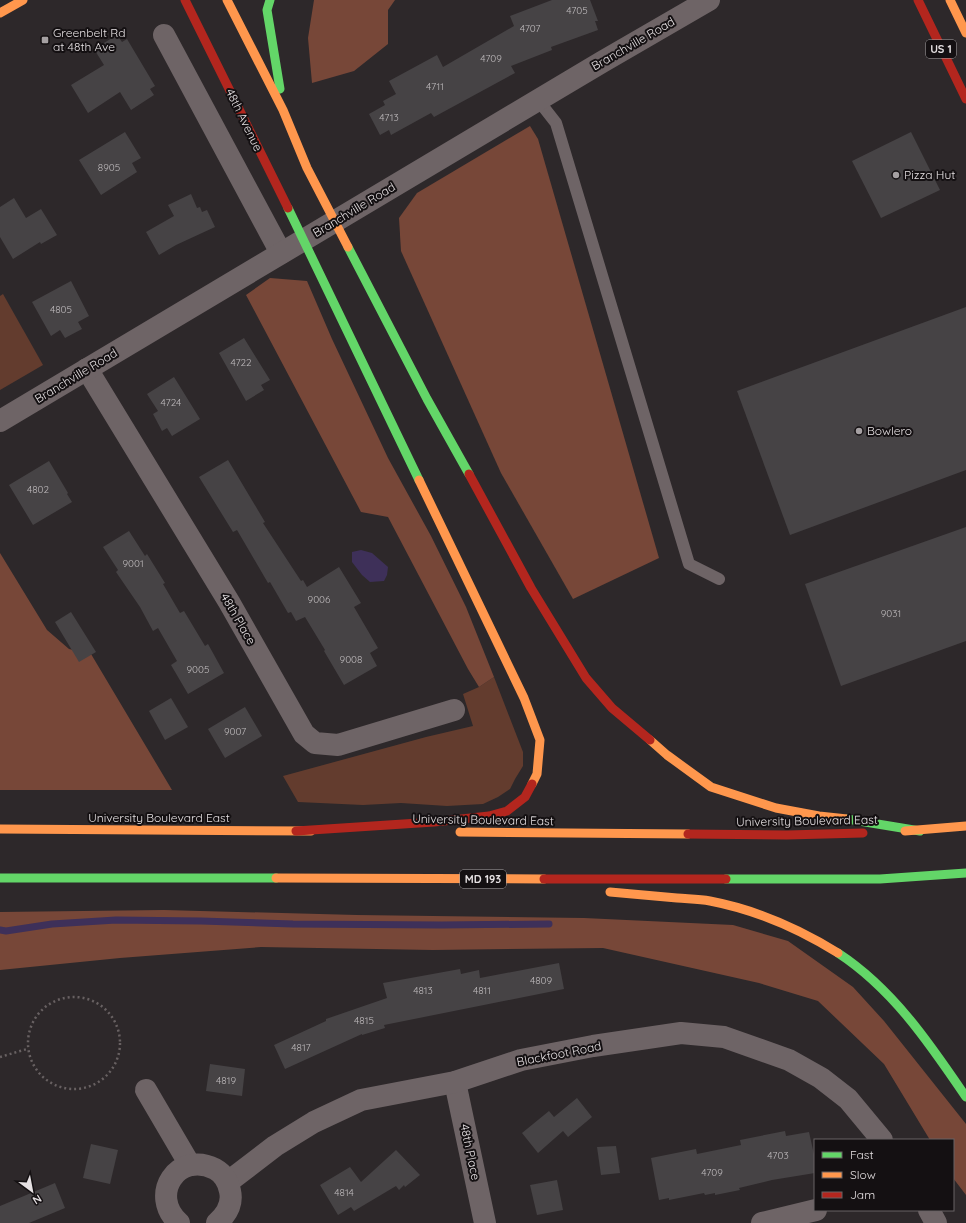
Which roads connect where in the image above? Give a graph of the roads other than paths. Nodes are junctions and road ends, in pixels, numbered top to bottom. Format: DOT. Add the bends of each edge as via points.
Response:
graph roads {
  1 [pos="24,0"];
  2 [pos="185,0"];
  3 [pos="227,0"];
  4 [pos="270,0"];
  5 [pos="709,0"];
  6 [pos="918,0"];
  7 [pos="950,0"];
  8 [pos="0,12"];
  9 [pos="966,33"];
  10 [pos="164,35"];
  11 [pos="966,99"];
  12 [pos="538,100"];
  13 [pos="283,110"];
  14 [pos="335,221"];
  15 [pos="304,240"];
  16 [pos="281,253"];
  17 [pos="87,369"];
  18 [pos="0,421"];
  19 [pos="719,579"];
  20 [pos="454,710"];
  21 [pos="966,826"];
  22 [pos="0,829"];
  23 [pos="296,830"];
  24 [pos="429,831"];
  25 [pos="920,831"];
  26 [pos="452,832"];
  27 [pos="966,873"];
  28 [pos="0,878"];
  29 [pos="472,879"];
  30 [pos="575,888"];
  31 [pos="598,891"];
  32 [pos="455,1082"];
  33 [pos="146,1090"];
  34 [pos="966,1097"];
  35 [pos="881,1139"];
  36 [pos="190,1164"];
  37 [pos="228,1182"];
  38 [pos="814,1210"];
  39 [pos="930,1211"];
  40 [pos="173,1221"];
  41 [pos="217,1223"];
  42 [pos="485,1223"];
  43 [pos="762,1223"];
  44 [pos="936,1223"];
  1 -- 8 [label="main road"];
  2 -- 15 [label="main road, 48th Avenue"];
  3 -- 13 [label="main road"];
  4 -- 13 [label="main road" via="267,10"];
  5 -- 12 [label="street, Branchville Road"];
  6 -- 11 [label="main road, US 1"];
  7 -- 9 [label="main road, US 1"];
  10 -- 16 [label="street"];
  12 -- 14 [label="street, Branchville Road"];
  12 -- 19 [label="lane" via="556,123 689,564"];
  13 -- 14 [label="main road"];
  14 -- 15 [label="street, Branchville Road"];
  14 -- 25 [label="main road" via="427,399 531,588 586,678 612,708 667,755 711,787 776,808"];
  15 -- 16 [label="street, Branchville Road"];
  15 -- 23 [label="main road, 48th Avenue" via="524,698 540,740 538,774 525,797 507,811 489,816 434,822"];
  16 -- 17 [label="street, Branchville Road"];
  17 -- 18 [label="street, Branchville Road"];
  17 -- 20 [label="street, 48th Place" via="229,602 304,734 315,743 338,745"];
  21 -- 25 [label="main road, University Boulevard East"];
  22 -- 23 [label="main road, University Boulevard East"];
  23 -- 24 [label="main road, University Boulevard East"];
  25 -- 26 [label="main road, University Boulevard East" via="787,835"];
  27 -- 29 [label="main road, MD 193" via="880,879"];
  28 -- 29 [label="main road, MD 193"];
  29 -- 30 [label="main road"];
  31 -- 34 [label="main road" via="709,901 775,920 823,943 877,984 903,1011 927,1040"];
  32 -- 35 [label="street, Blackfoot Road" via="521,1060 593,1046 681,1033 724,1037 789,1060 821,1078 848,1099"];
  32 -- 37 [label="street, Blackfoot Road" via="361,1100 307,1126"];
  32 -- 42 [label="street, 48th Place"];
  33 -- 36 [label="street"];
  36 -- 37 [label="street" via="206,1164 221,1172"];
  36 -- 40 [label="street" via="176,1173 167,1186 166,1202"];
  37 -- 41 [label="street" via="231,1196 229,1207"];
  38 -- 43 [label="street"];
  39 -- 44 [label="street"];
}
